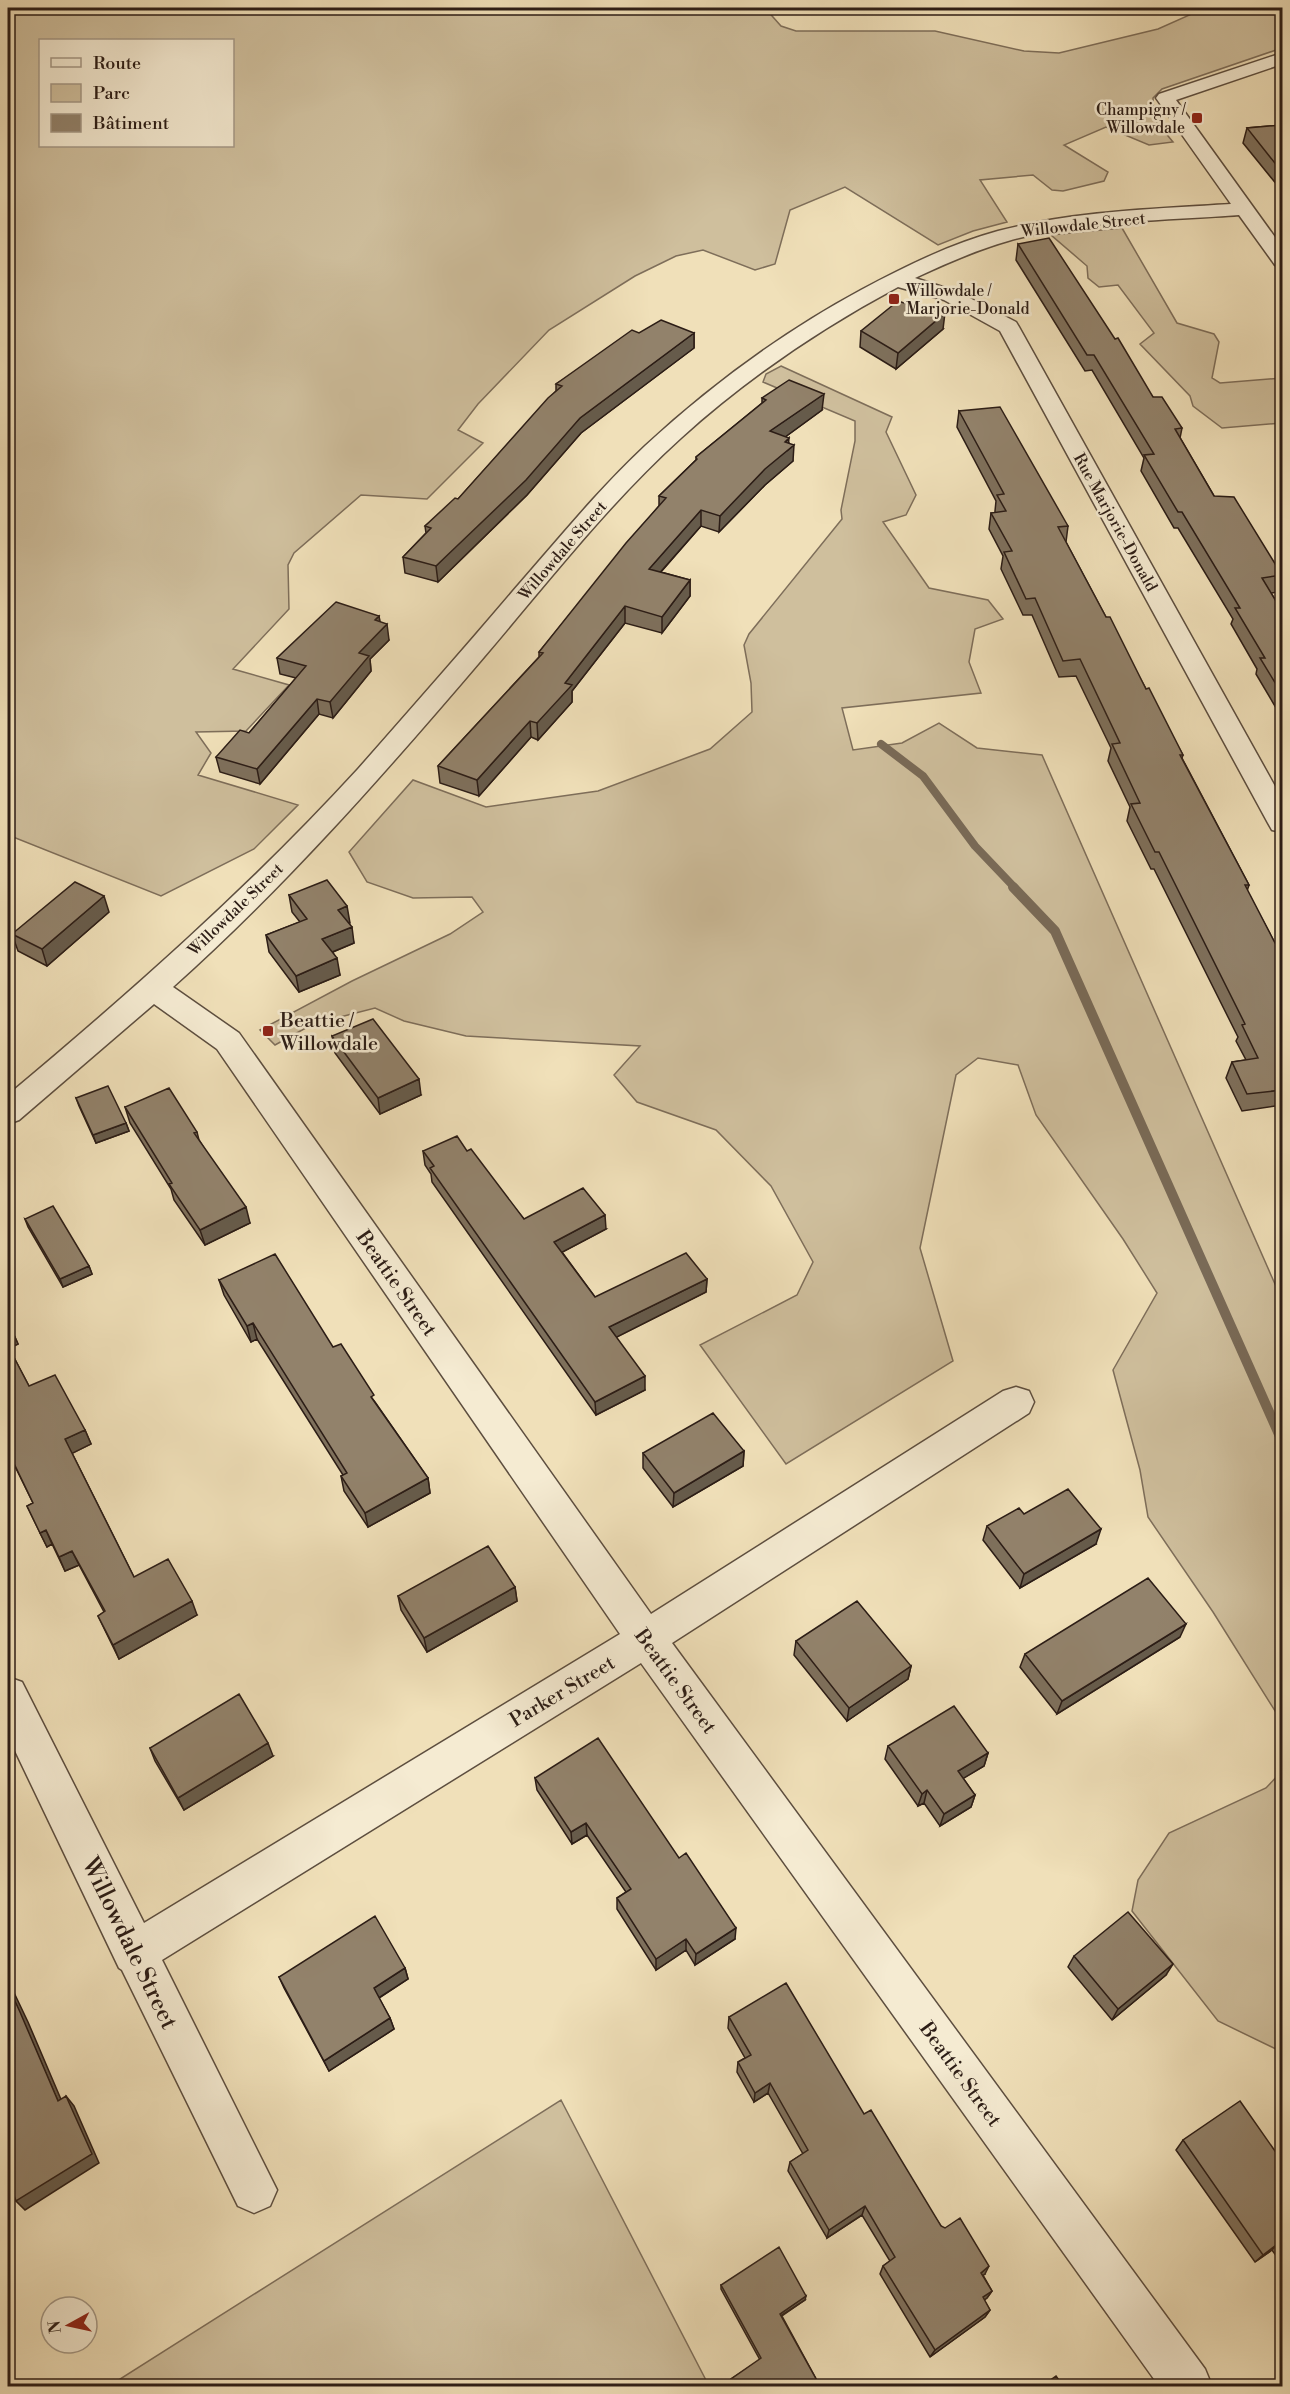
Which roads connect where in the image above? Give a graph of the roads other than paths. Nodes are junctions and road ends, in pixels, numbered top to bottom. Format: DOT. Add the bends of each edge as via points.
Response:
graph roads {
  1 [pos="1282,58"];
  2 [pos="1244,209"];
  3 [pos="1282,261"];
  4 [pos="898,280"];
  5 [pos="1282,823"];
  6 [pos="154,988"];
  7 [pos="8,1112"];
  8 [pos="1016,1402"];
  9 [pos="646,1640"];
  10 [pos="8,1695"];
  11 [pos="134,1953"];
  12 [pos="254,2190"];
  13 [pos="1188,2386"];
  1 -- 2 [label="street" via="1165,98"];
  2 -- 3 [label="street"];
  2 -- 4 [label="street, Willowdale Street" via="1030,229 969,247"];
  4 -- 5 [label="street, Rue Marjorie-Donald" via="951,296 1008,327"];
  4 -- 6 [label="street, Willowdale Street" via="778,350 674,432 581,525 317,830"];
  6 -- 7 [label="street, Willowdale Street"];
  6 -- 9 [label="street, Beattie Street" via="228,1041"];
  8 -- 9 [label="street, Parker Street"];
  9 -- 11 [label="street, Parker Street"];
  9 -- 13 [label="street, Beattie Street"];
  10 -- 11 [label="street, Willowdale Street"];
  11 -- 12 [label="street, Willowdale Street"];
}
